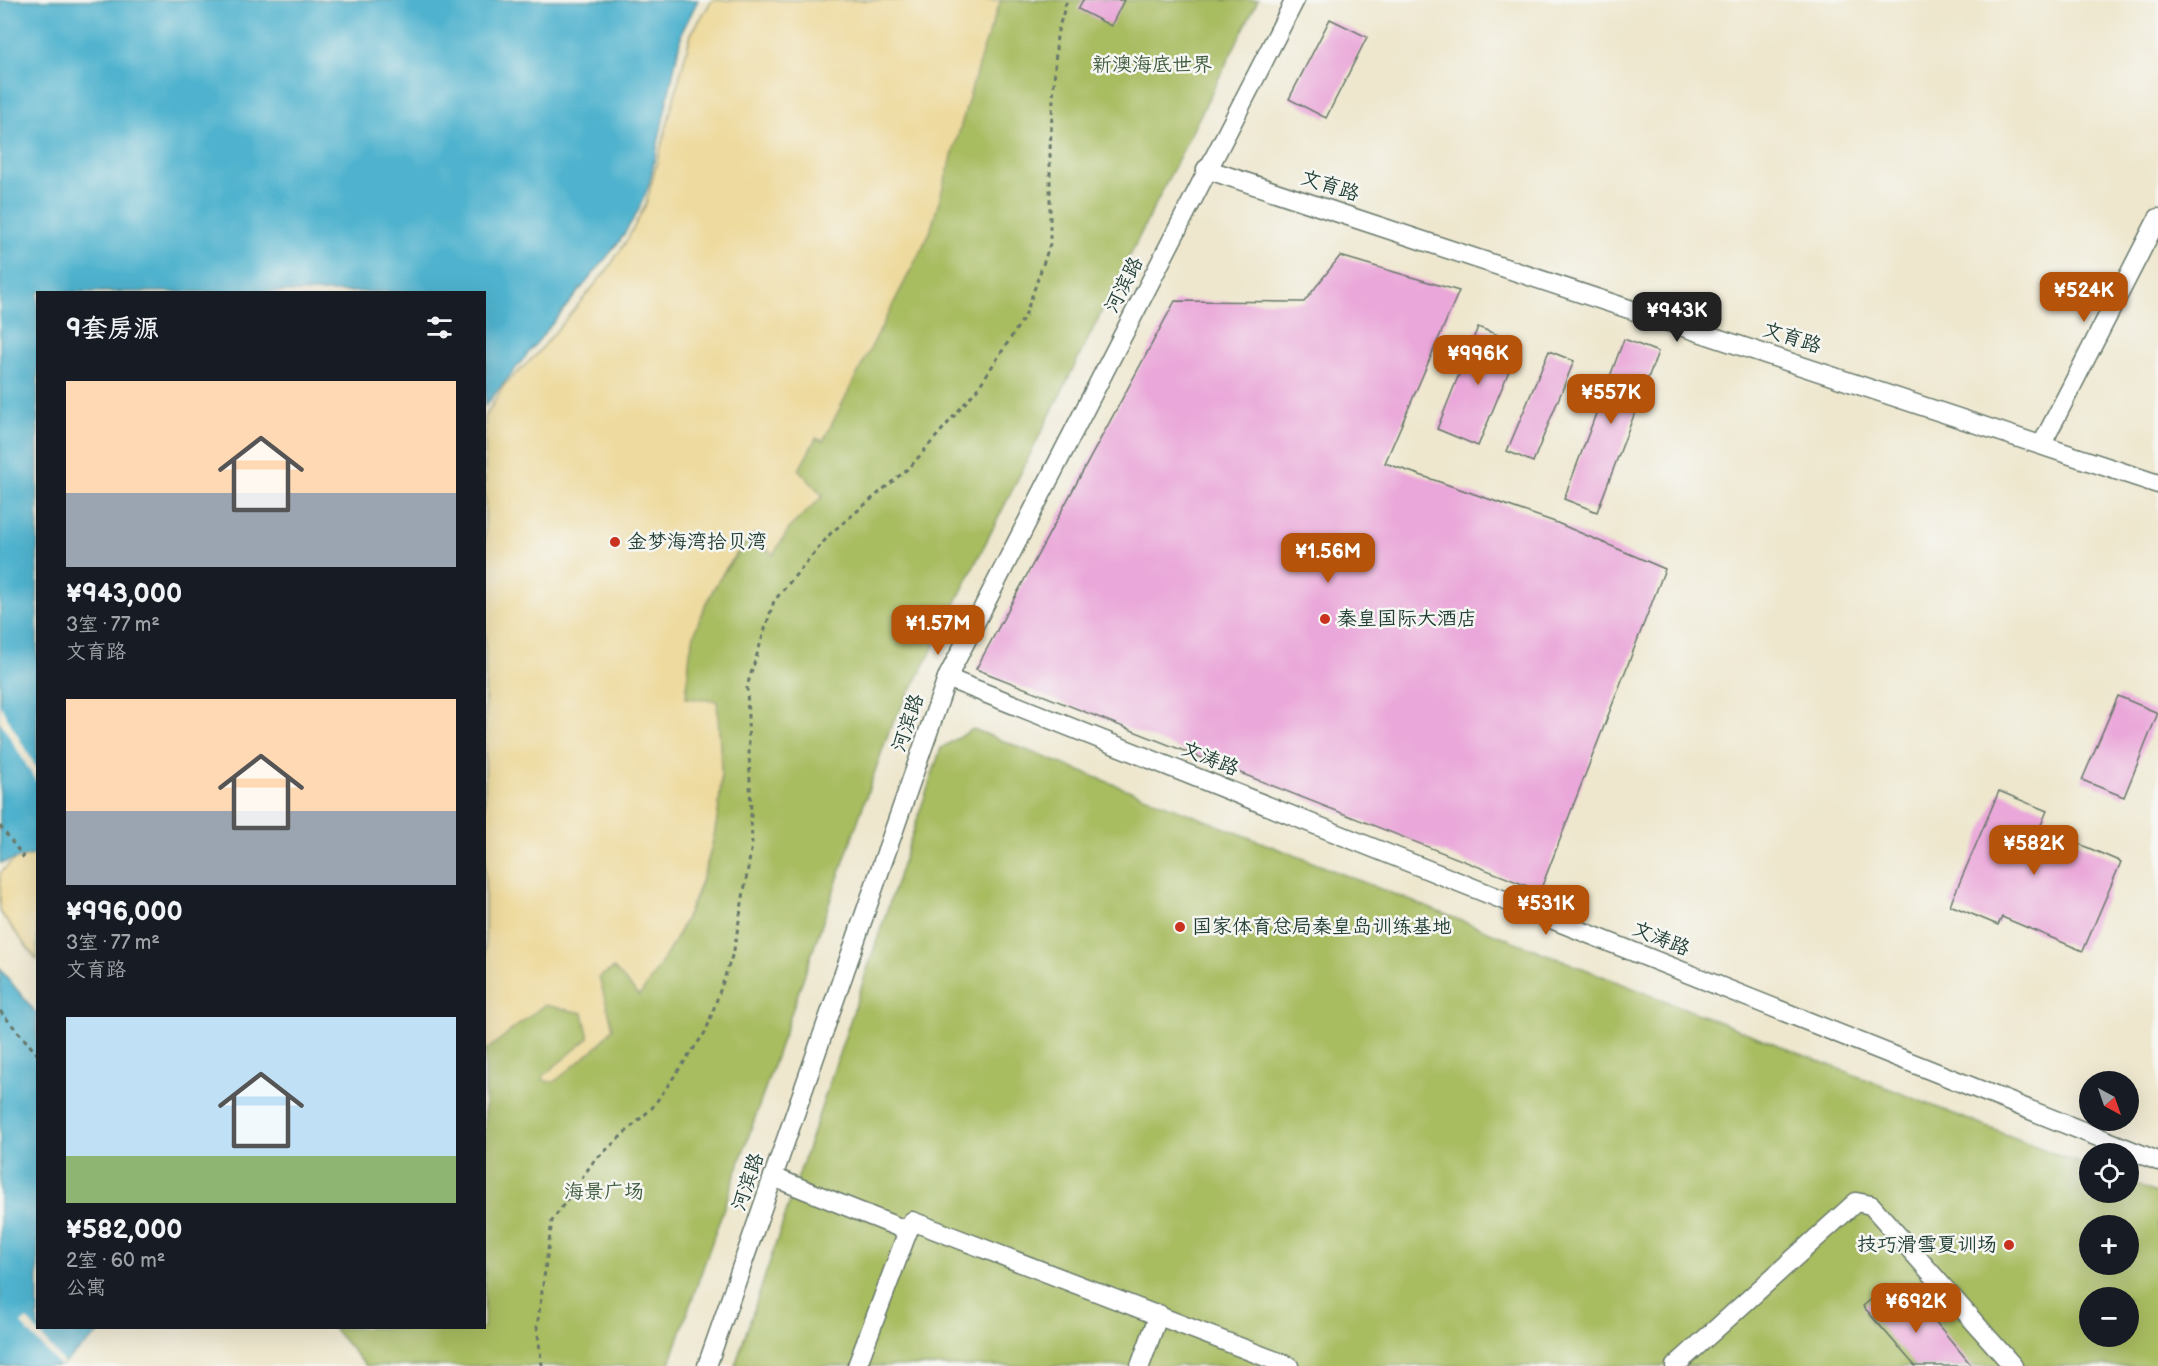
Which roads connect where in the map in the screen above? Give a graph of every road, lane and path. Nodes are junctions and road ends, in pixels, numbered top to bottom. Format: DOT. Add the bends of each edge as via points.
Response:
graph roads {
  1 [pos="1067,0"];
  2 [pos="1295,0"];
  3 [pos="1206,169"];
  4 [pos="2158,218"];
  5 [pos="2042,444"];
  6 [pos="2158,484"];
  7 [pos="947,678"];
  8 [pos="0,826"];
  9 [pos="24,858"];
  10 [pos="0,1011"];
  11 [pos="36,1053"];
  12 [pos="2158,1161"];
  13 [pos="773,1178"];
  14 [pos="908,1230"];
  15 [pos="1159,1314"];
  16 [pos="542,1366"];
  17 [pos="707,1366"];
  18 [pos="856,1366"];
  19 [pos="1140,1366"];
  20 [pos="1289,1366"];
  21 [pos="1675,1366"];
  22 [pos="2013,1366"];
  1 -- 16 [label="path" via="1057,34 1050,149 1050,244 1025,316 978,388 911,466 831,533 774,601 747,686 752,845 734,950 706,1032 652,1108 592,1162 552,1221 537,1327"];
  2 -- 3 [label="street, 河滨路"];
  3 -- 5 [label="street, 文育路"];
  3 -- 7 [label="street, 河滨路"];
  4 -- 5 [label="street"];
  5 -- 6 [label="street, 文育路"];
  7 -- 12 [label="street, 文涛路"];
  7 -- 13 [label="street, 河滨路"];
  8 -- 9 [label="path"];
  10 -- 11 [label="path"];
  13 -- 14 [label="street"];
  13 -- 17 [label="street, 河滨路"];
  14 -- 15 [label="street" via="912,1221"];
  14 -- 18 [label="street"];
  15 -- 19 [label="street"];
  15 -- 20 [label="street"];
  21 -- 22 [label="street" via="1856,1202 1870,1204"];
}
